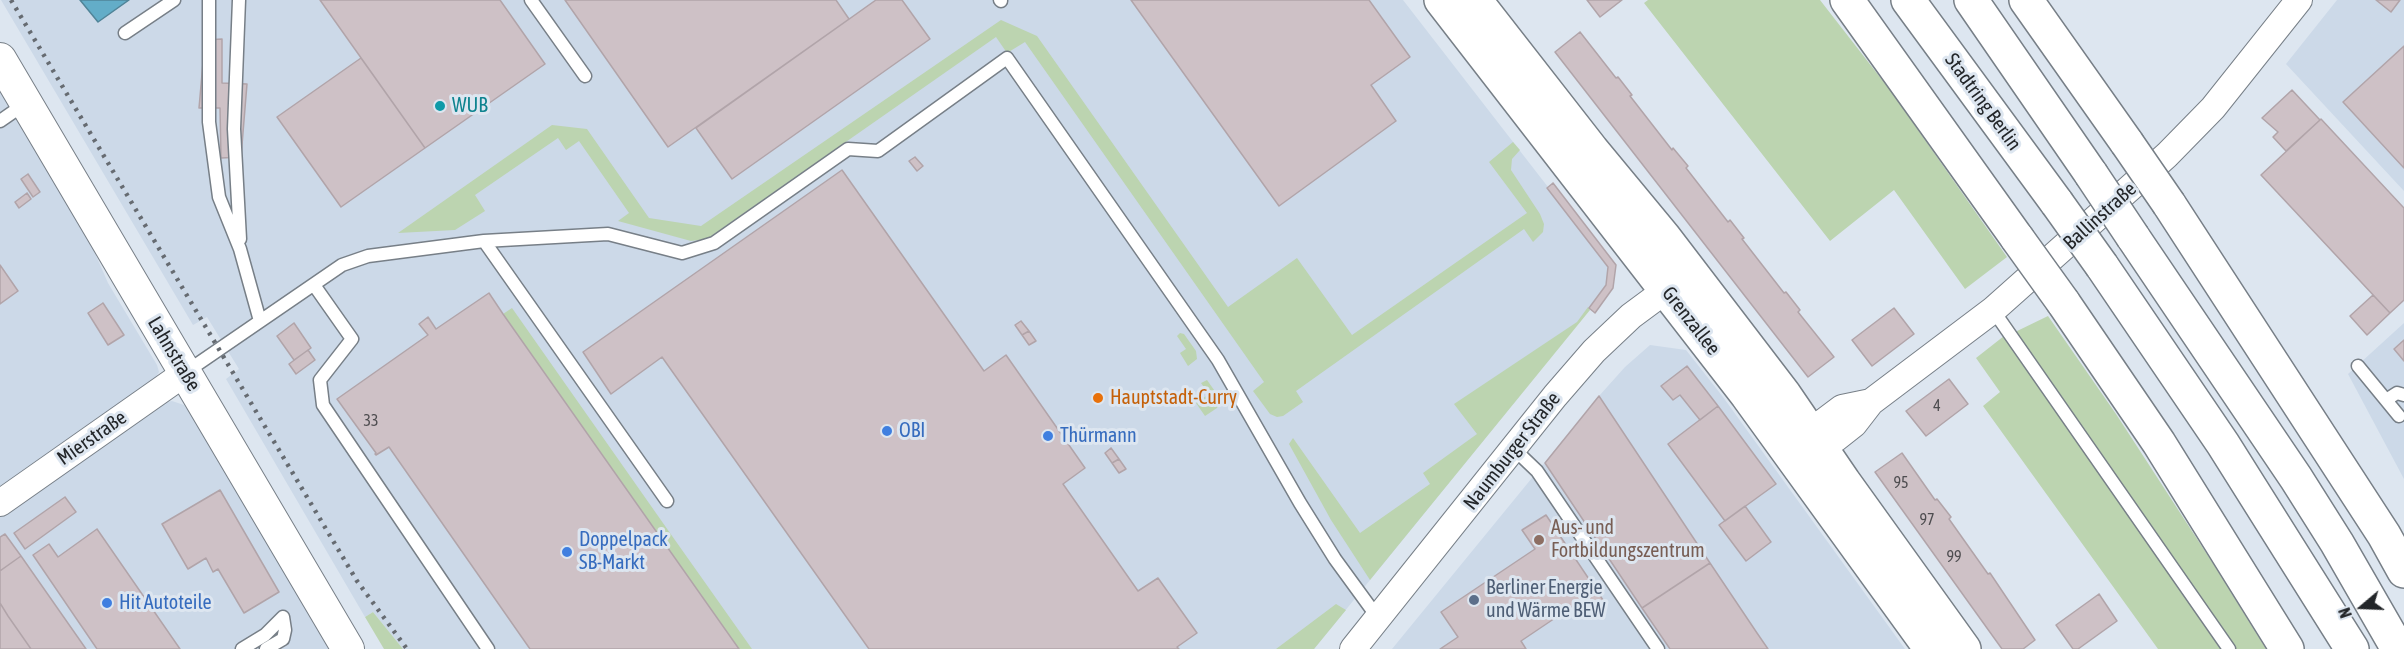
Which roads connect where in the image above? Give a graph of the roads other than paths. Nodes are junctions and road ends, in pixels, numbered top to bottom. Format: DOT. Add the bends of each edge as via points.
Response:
graph roads {
  1 [pos="174,0"];
  2 [pos="209,0"];
  3 [pos="239,0"];
  4 [pos="531,0"];
  5 [pos="1441,0"];
  6 [pos="1475,0"];
  7 [pos="1846,0"];
  8 [pos="1908,0"];
  9 [pos="1971,0"];
  10 [pos="2026,0"];
  11 [pos="2299,0"];
  12 [pos="125,33"];
  13 [pos="0,59"];
  14 [pos="585,76"];
  15 [pos="26,103"];
  16 [pos="0,121"];
  17 [pos="484,241"];
  18 [pos="240,249"];
  19 [pos="1679,281"];
  20 [pos="314,285"];
  21 [pos="1993,310"];
  22 [pos="260,321"];
  23 [pos="2358,366"];
  24 [pos="185,373"];
  25 [pos="2404,395"];
  26 [pos="2386,399"];
  27 [pos="2399,416"];
  28 [pos="1514,449"];
  29 [pos="1805,449"];
  30 [pos="667,501"];
  31 [pos="0,503"];
  32 [pos="2404,571"];
  33 [pos="1378,618"];
  34 [pos="1360,646"];
  35 [pos="242,649"];
  36 [pos="266,649"];
  37 [pos="348,649"];
  38 [pos="488,649"];
  39 [pos="1658,649"];
  40 [pos="1931,649"];
  41 [pos="1964,649"];
  42 [pos="2229,649"];
  43 [pos="2287,649"];
  44 [pos="2352,649"];
  45 [pos="2398,649"];
  1 -- 12 [label="lane"];
  2 -- 18 [label="lane" via="208,122 219,197"];
  3 -- 18 [label="lane" via="234,129"];
  4 -- 14 [label="lane"];
  5 -- 19 [label="main road, Grenzallee"];
  6 -- 19 [label="main road, Grenzallee" via="1592,150"];
  7 -- 43 [label="main road, bridge" via="2159,443"];
  8 -- 44 [label="main road, Stadtring Berlin, bridge" via="2102,266 2223,444"];
  9 -- 45 [label="main road, bridge" via="2296,478"];
  10 -- 32 [label="main road, bridge" via="2169,204"];
  11 -- 21 [label="street, Ballinstraße" via="2193,130"];
  13 -- 15 [label="street, Lahnstraße"];
  15 -- 16 [label="lane"];
  15 -- 24 [label="street, Lahnstraße"];
  17 -- 20 [label="lane" via="368,256 342,265"];
  17 -- 30 [label="lane"];
  17 -- 33 [label="lane" via="608,234 682,252 714,243 848,149 878,151 1007,58 1218,360 1329,550"];
  18 -- 22 [label="lane"];
  19 -- 28 [label="street, Naumburger Straße" via="1616,328"];
  19 -- 29 [label="main road, Grenzallee"];
  20 -- 22 [label="lane"];
  20 -- 38 [label="lane" via="352,339 320,380 323,405"];
  21 -- 29 [label="street, Ballinstraße" via="1872,402 1842,408 1822,423"];
  21 -- 42 [label="lane"];
  22 -- 24 [label="lane"];
  23 -- 26 [label="lane"];
  24 -- 31 [label="street, Mierstraße"];
  24 -- 37 [label="street, Lahnstraße"];
  25 -- 26 [label="lane" via="2397,393"];
  26 -- 27 [label="lane"];
  28 -- 33 [label="street, Naumburger Straße"];
  28 -- 39 [label="lane" via="1538,471"];
  29 -- 40 [label="main road, Grenzallee"];
  29 -- 41 [label="main road, Grenzallee"];
  33 -- 34 [label="street, Naumburger Straße"];
  35 -- 36 [label="lane" via="265,635 283,617 283,639"];
}
